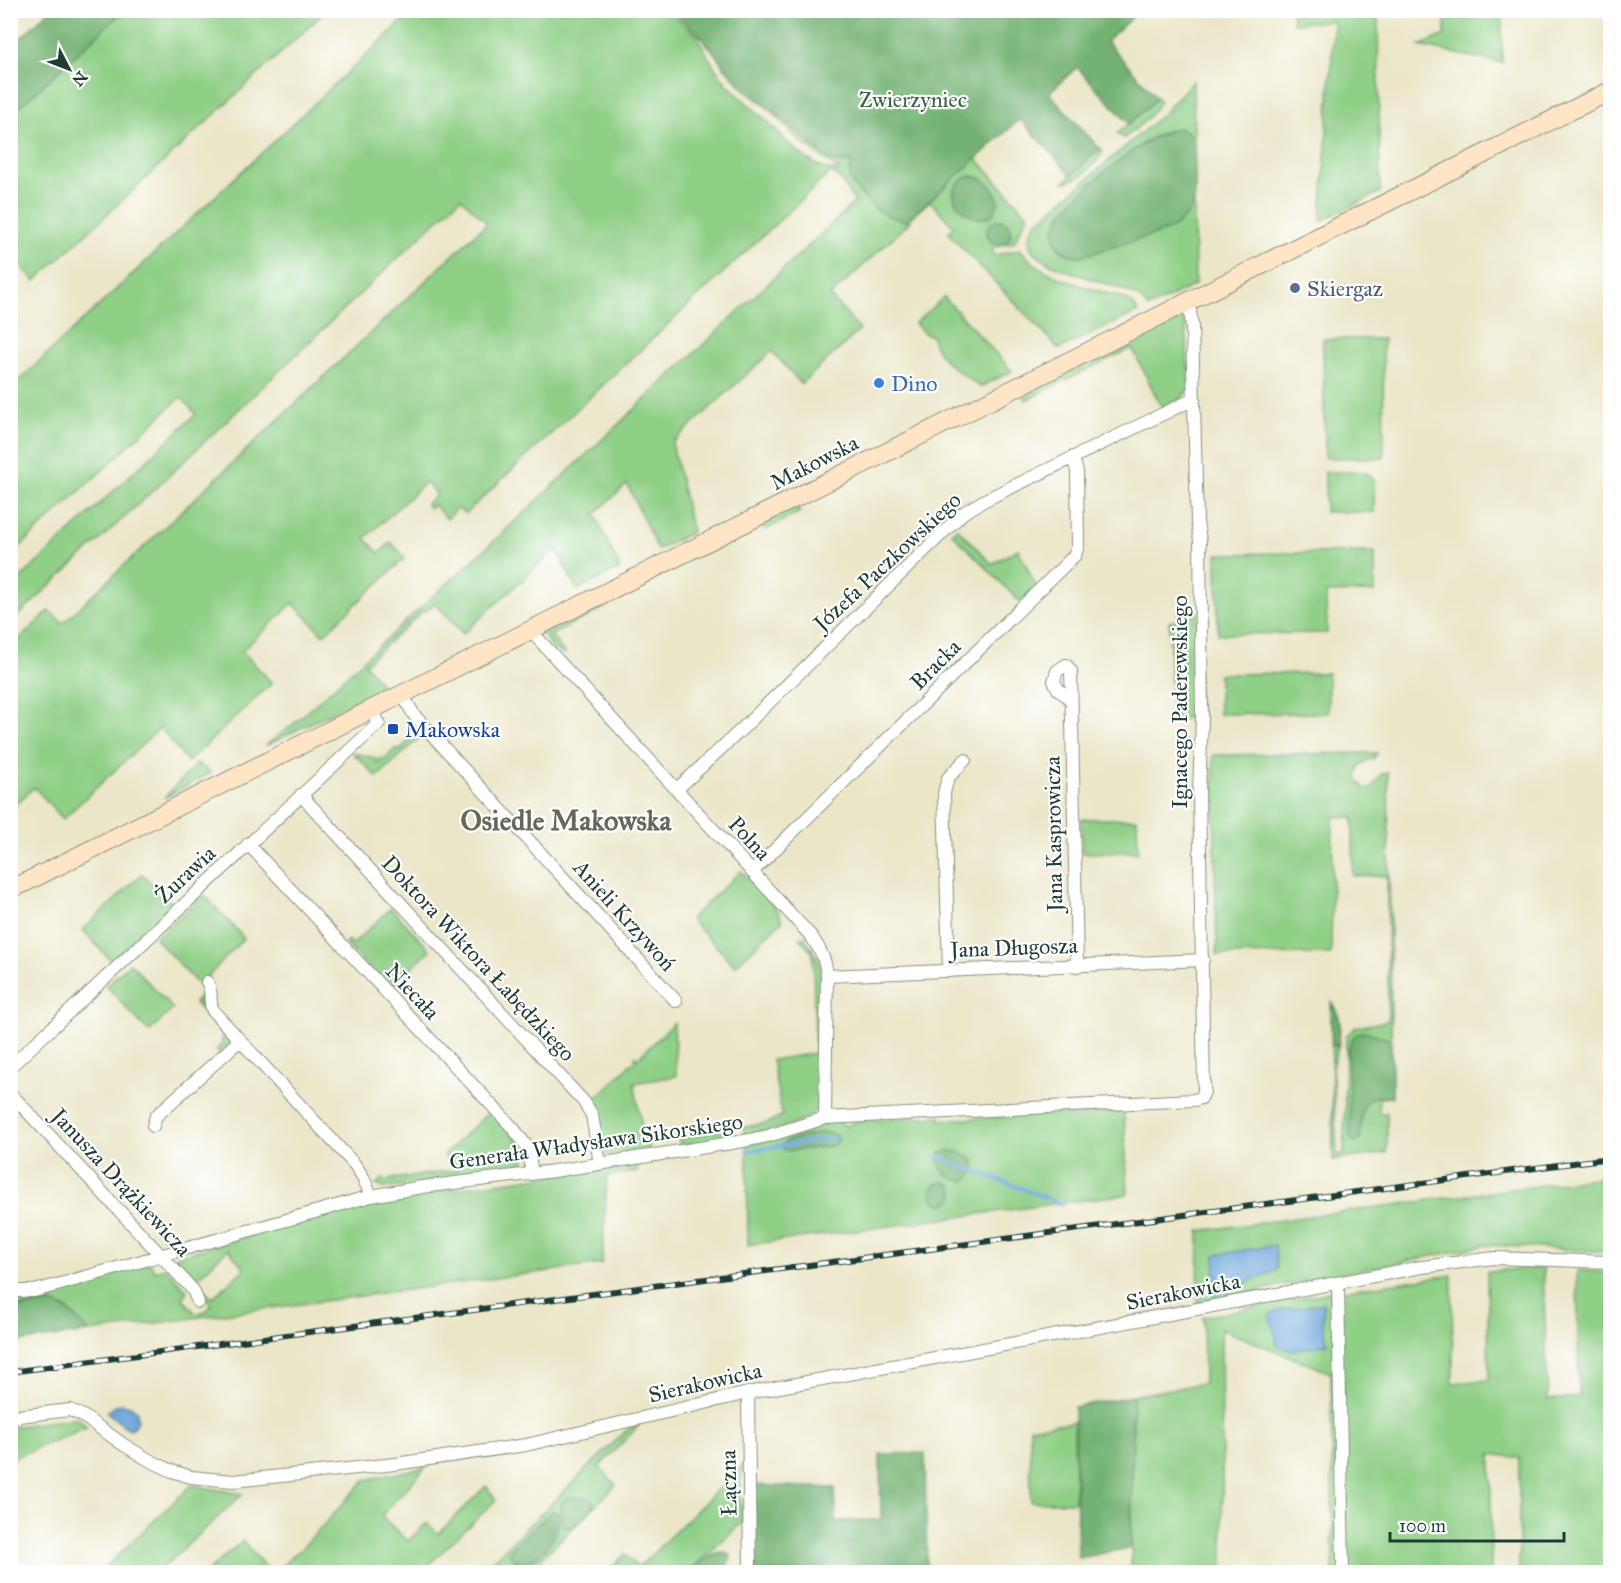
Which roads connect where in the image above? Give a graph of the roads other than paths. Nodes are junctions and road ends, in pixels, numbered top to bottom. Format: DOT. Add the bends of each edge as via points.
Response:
graph roads {
  1 [pos="1611,91"];
  2 [pos="1189,303"];
  3 [pos="1194,399"];
  4 [pos="1073,456"];
  5 [pos="531,631"];
  6 [pos="402,694"];
  7 [pos="1071,700"];
  8 [pos="371,710"];
  9 [pos="964,760"];
  10 [pos="676,789"];
  11 [pos="301,795"];
  12 [pos="248,844"];
  13 [pos="753,872"];
  14 [pos="10,890"];
  15 [pos="1203,960"];
  16 [pos="1077,966"];
  17 [pos="949,971"];
  18 [pos="827,976"];
  19 [pos="207,982"];
  20 [pos="676,1001"];
  21 [pos="239,1041"];
  22 [pos="10,1067"];
  23 [pos="10,1093"];
  24 [pos="1198,1100"];
  25 [pos="825,1118"];
  26 [pos="153,1126"];
  27 [pos="600,1164"];
  28 [pos="532,1174"];
  29 [pos="371,1196"];
  30 [pos="162,1255"];
  31 [pos="1611,1262"];
  32 [pos="1338,1283"];
  33 [pos="10,1291"];
  34 [pos="198,1302"];
  35 [pos="748,1393"];
  36 [pos="10,1418"];
  37 [pos="750,1572"];
  38 [pos="1343,1572"];
  1 -- 2 [label="street, Makowska"];
  2 -- 3 [label="street, Ignacego Paderewskiego"];
  2 -- 5 [label="street, Makowska"];
  3 -- 4 [label="street, Józefa Paczkowskiego"];
  3 -- 15 [label="street, Ignacego Paderewskiego" via="1200,541"];
  4 -- 10 [label="street, Józefa Paczkowskiego" via="958,517"];
  4 -- 13 [label="street, Bracka" via="1077,472 1075,555"];
  5 -- 6 [label="street, Makowska"];
  5 -- 10 [label="street, Polna"];
  6 -- 8 [label="street, Makowska"];
  6 -- 20 [label="street, Anieli Krzywoń" via="414,715"];
  7 -- 16 [label="street, Jana Kasprowicza"];
  8 -- 11 [label="street, Żurawia" via="379,723"];
  8 -- 14 [label="street, Makowska"];
  9 -- 17 [label="street" via="946,781 943,799"];
  10 -- 13 [label="street, Polna"];
  11 -- 12 [label="street, Żurawia"];
  11 -- 27 [label="street, Doktora Wiktora Łabędzkiego" via="584,1102 592,1115"];
  12 -- 22 [label="street, Żurawia"];
  12 -- 28 [label="street, Niecała" via="513,1128 528,1148"];
  13 -- 18 [label="street, Polna" via="811,936 825,958"];
  15 -- 16 [label="street, Jana Długosza"];
  15 -- 24 [label="street, Ignacego Paderewskiego" via="1204,1092"];
  16 -- 17 [label="street, Jana Długosza"];
  17 -- 18 [label="street, Jana Długosza"];
  18 -- 25 [label="street, Polna"];
  19 -- 21 [label="street" via="212,992 212,1009"];
  21 -- 26 [label="street" via="156,1116"];
  21 -- 29 [label="street" via="355,1165"];
  23 -- 30 [label="street, Janusza Drążkiewicza"];
  24 -- 25 [label="street, Generała Władysława Sikorskiego"];
  25 -- 27 [label="street, Generała Władysława Sikorskiego" via="744,1141"];
  27 -- 28 [label="street, Generała Władysława Sikorskiego"];
  28 -- 29 [label="street, Generała Władysława Sikorskiego"];
  29 -- 30 [label="street, Generała Władysława Sikorskiego"];
  30 -- 33 [label="street, Generała Władysława Sikorskiego" via="34,1291"];
  30 -- 34 [label="street, Janusza Drążkiewicza" via="193,1290"];
  31 -- 32 [label="street, Sierakowicka" via="1494,1258"];
  32 -- 35 [label="street, Sierakowicka"];
  32 -- 38 [label="street"];
  35 -- 36 [label="street, Sierakowicka" via="526,1445 233,1481 172,1471 124,1446 70,1410"];
  35 -- 37 [label="street, Łączna"];
}
